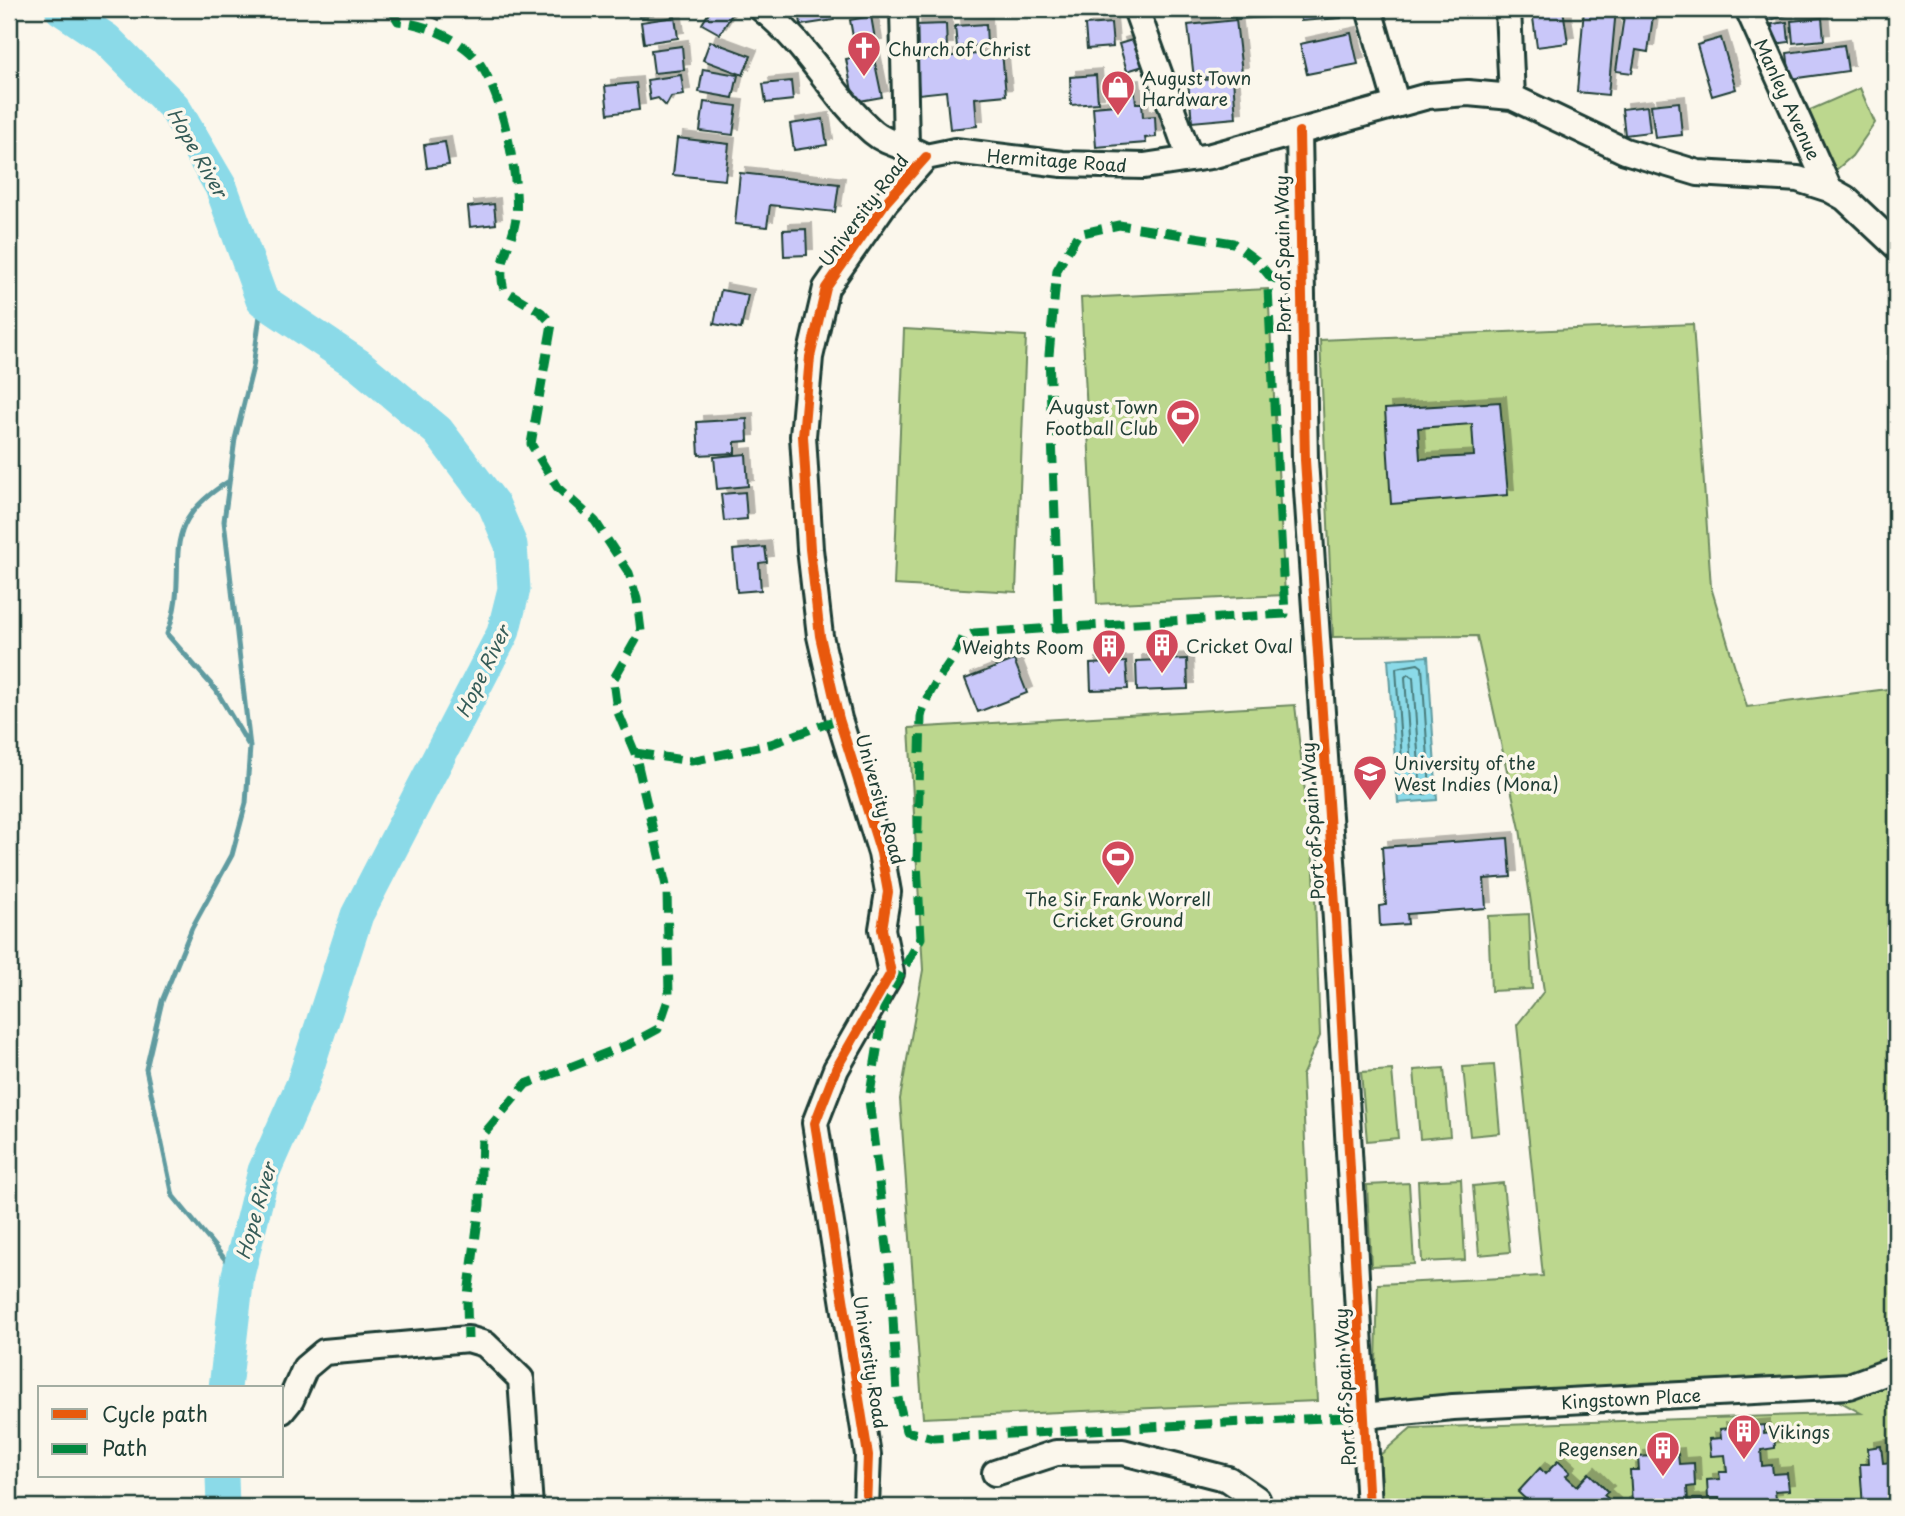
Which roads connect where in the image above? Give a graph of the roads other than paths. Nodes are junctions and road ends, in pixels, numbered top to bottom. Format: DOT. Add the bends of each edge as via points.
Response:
graph roads {
  1 [pos="762,9"];
  2 [pos="903,9"];
  3 [pos="1136,9"];
  4 [pos="1369,9"];
  5 [pos="1508,9"];
  6 [pos="1748,9"];
  7 [pos="1512,97"];
  8 [pos="1396,102"];
  9 [pos="1299,131"];
  10 [pos="916,151"];
  11 [pos="1189,159"];
  12 [pos="1829,189"];
  13 [pos="1896,246"];
  14 [pos="1896,1369"];
  15 [pos="284,1409"];
  16 [pos="1363,1416"];
  17 [pos="995,1473"];
  18 [pos="530,1507"];
  19 [pos="866,1507"];
  20 [pos="1261,1507"];
  21 [pos="1369,1507"];
  1 -- 10 [label="street" via="797,39 874,133"];
  2 -- 10 [label="street"];
  3 -- 11 [label="street"];
  4 -- 8 [label="street"];
  5 -- 7 [label="street"];
  6 -- 12 [label="street, Manley Avenue"];
  7 -- 8 [label="street, Hermitage Road" via="1468,93"];
  7 -- 12 [label="street, Hermitage Road" via="1625,151 1698,173 1798,179"];
  8 -- 9 [label="street, Hermitage Road"];
  9 -- 11 [label="street, Hermitage Road"];
  9 -- 16 [label="street, Port of Spain Way" via="1305,460"];
  10 -- 11 [label="street, Hermitage Road" via="1062,164 1144,166"];
  10 -- 19 [label="street, University Road" via="826,288 810,357 803,436 820,636 888,892 882,929 891,973 836,1069 815,1123 868,1455"];
  12 -- 13 [label="street, Hermitage Road"];
  14 -- 16 [label="street, Kingstown Place" via="1849,1386"];
  15 -- 18 [label="street" via="305,1368 324,1352 468,1339 485,1344 521,1379"];
  16 -- 21 [label="street, Port of Spain Way"];
  17 -- 20 [label="street" via="1056,1453 1123,1452 1228,1479 1257,1499"];
}
